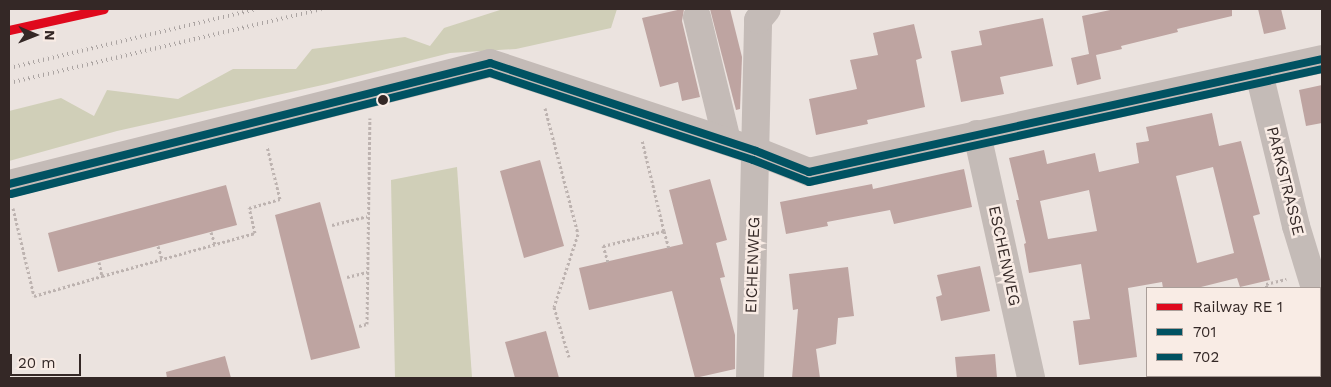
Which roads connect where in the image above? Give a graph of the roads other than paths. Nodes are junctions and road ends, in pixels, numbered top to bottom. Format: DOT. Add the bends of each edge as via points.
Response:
graph roads {
  1 [pos="767,9"];
  2 [pos="697,17"];
  3 [pos="1322,59"];
  4 [pos="1259,73"];
  5 [pos="977,134"];
  6 [pos="727,142"];
  7 [pos="756,151"];
  8 [pos="10,192"];
  9 [pos="1314,287"];
  10 [pos="750,378"];
  11 [pos="1031,378"];
  1 -- 7 [label="street, EICHENWEG" via="758,20"];
  2 -- 6 [label="street"];
  3 -- 4 [label="street"];
  4 -- 5 [label="street"];
  4 -- 9 [label="street, PARKSTRASSE"];
  5 -- 7 [label="street" via="809,172"];
  5 -- 11 [label="street, ESCHENWEG"];
  6 -- 7 [label="street"];
  6 -- 8 [label="street" via="490,63 260,121"];
  7 -- 10 [label="street, EICHENWEG"];
}
